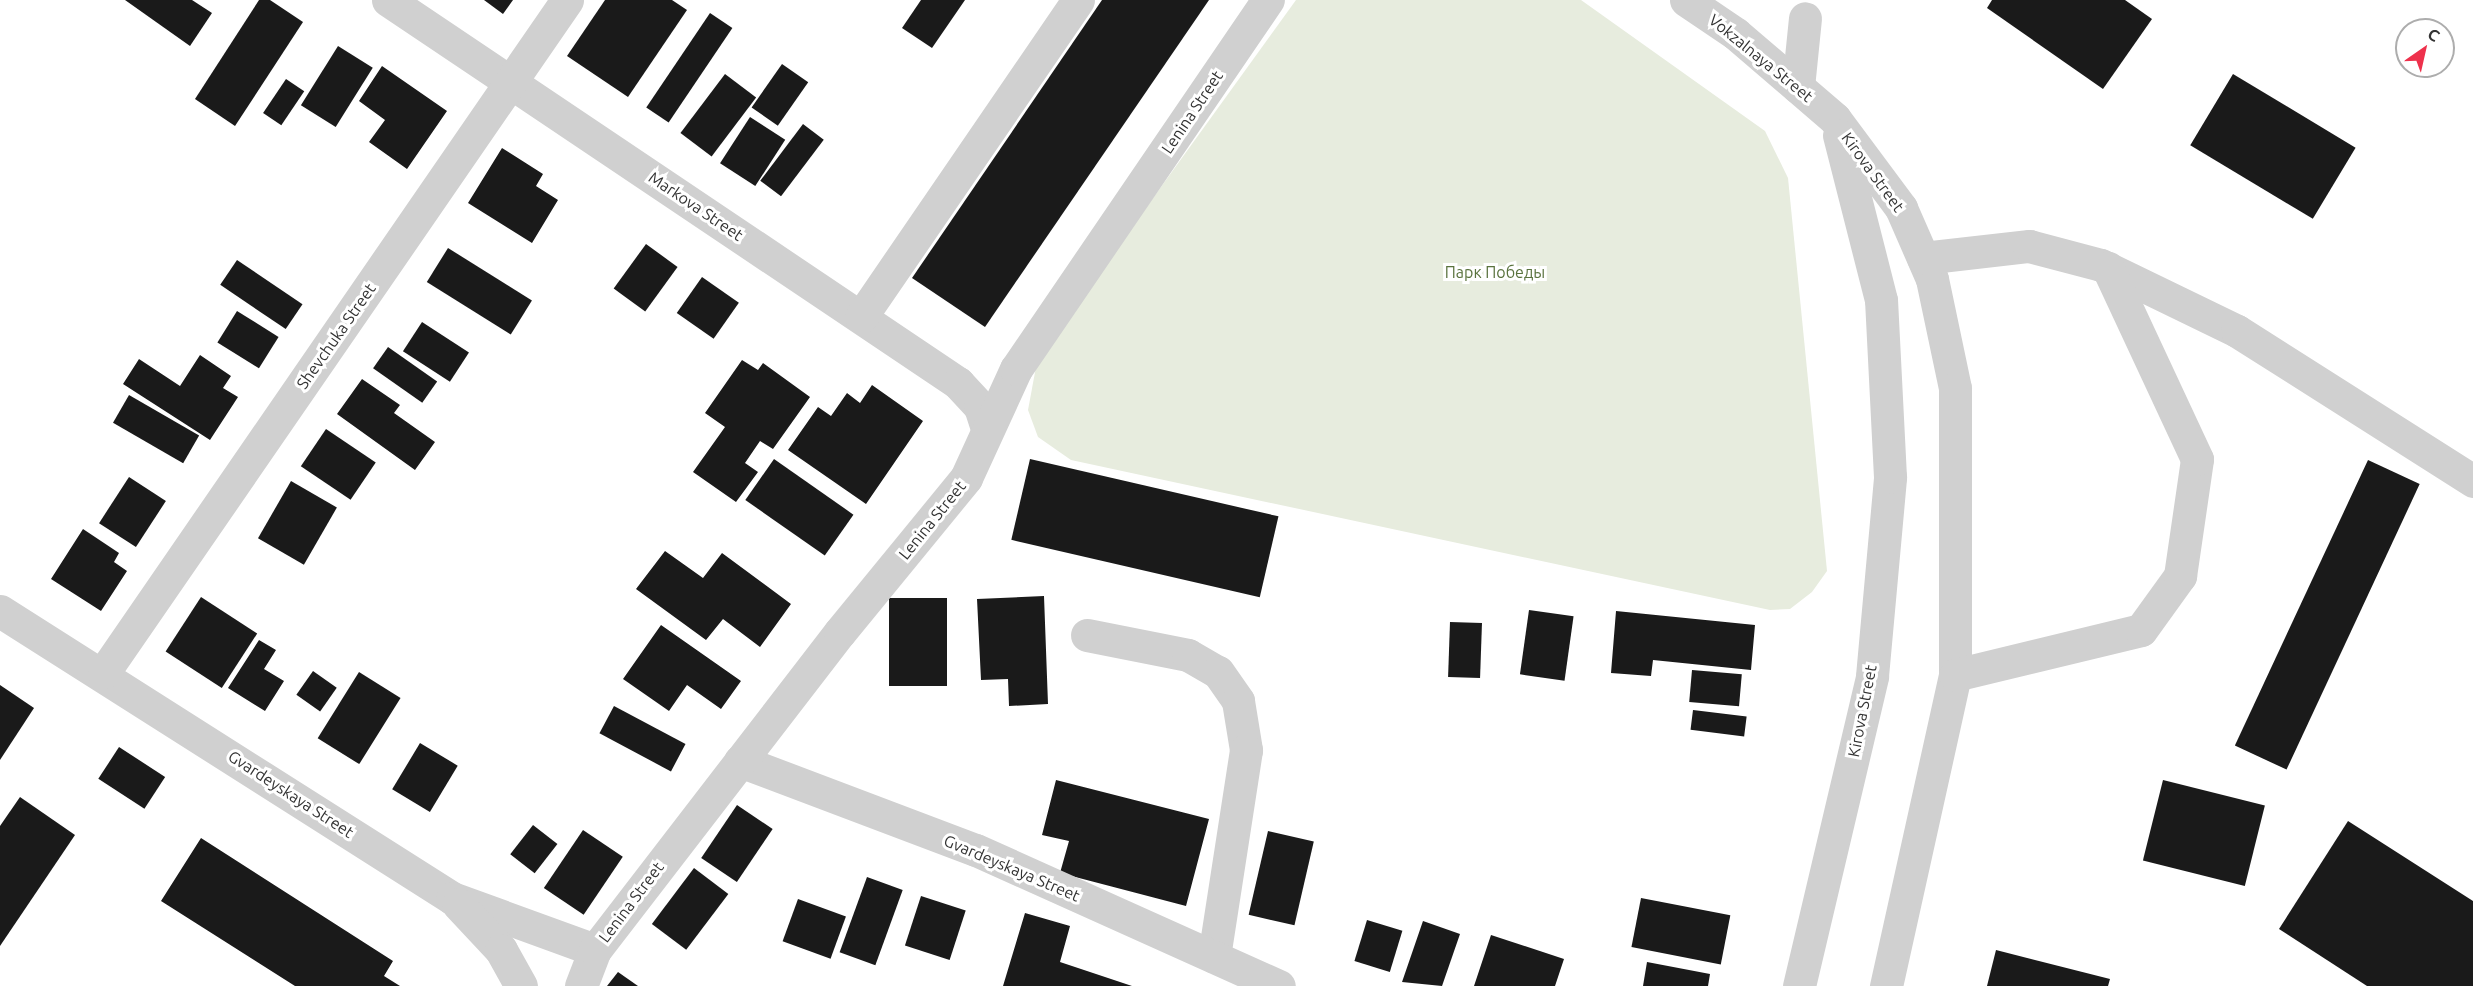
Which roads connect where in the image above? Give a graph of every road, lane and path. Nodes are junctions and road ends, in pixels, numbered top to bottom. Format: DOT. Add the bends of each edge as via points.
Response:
graph roads {
  1 [pos="388,0"];
  2 [pos="567,0"];
  3 [pos="1078,0"];
  4 [pos="1268,0"];
  5 [pos="1686,0"];
  6 [pos="1805,18"];
  7 [pos="511,82"];
  8 [pos="1798,87"];
  9 [pos="1835,119"];
  10 [pos="1923,258"];
  11 [pos="2108,268"];
  12 [pos="861,316"];
  13 [pos="987,428"];
  14 [pos="2473,481"];
  15 [pos="0,611"];
  16 [pos="1087,635"];
  17 [pos="104,672"];
  18 [pos="1955,675"];
  19 [pos="740,761"];
  20 [pos="452,898"];
  21 [pos="595,950"];
  22 [pos="1214,957"];
  23 [pos="521,986"];
  24 [pos="581,986"];
  25 [pos="1279,986"];
  26 [pos="1798,986"];
  27 [pos="1886,986"];
  1 -- 7 [label="street, Markova Street"];
  2 -- 7 [label="street, Shevchuka Street"];
  3 -- 12 [label="street"];
  4 -- 13 [label="street, Lenina Street" via="1016,369"];
  5 -- 8 [label="street, Vokzalnaya Street"];
  6 -- 8 [label="street"];
  7 -- 12 [label="street, Markova Street"];
  7 -- 17 [label="street, Shevchuka Street"];
  8 -- 9 [label="street, Vokzalnaya Street"];
  9 -- 10 [label="street, Kirova Street" via="1901,208"];
  9 -- 26 [label="street, Kirova Street" via="1881,300 1890,477 1872,676"];
  10 -- 11 [label="street" via="2030,246"];
  10 -- 18 [label="street, Kirova Street" via="1955,388"];
  11 -- 14 [label="street" via="2237,331"];
  11 -- 18 [label="street" via="2197,459 2180,576 2141,630"];
  12 -- 13 [label="street, Markova Street" via="957,382 980,407"];
  13 -- 19 [label="street, Lenina Street" via="966,478"];
  15 -- 17 [label="street, Gvardeyskaya Street"];
  16 -- 22 [label="street" via="1188,654 1218,672 1238,701 1246,750"];
  17 -- 20 [label="street, Gvardeyskaya Street"];
  18 -- 27 [label="street, Kirova Street"];
  19 -- 21 [label="street, Lenina Street"];
  19 -- 22 [label="street, Gvardeyskaya Street" via="976,850"];
  20 -- 21 [label="street, Gvardeyskaya Street"];
  20 -- 23 [label="street" via="501,950"];
  21 -- 24 [label="street, Lenina Street"];
  22 -- 25 [label="street, Gvardeyskaya Street"];
}
